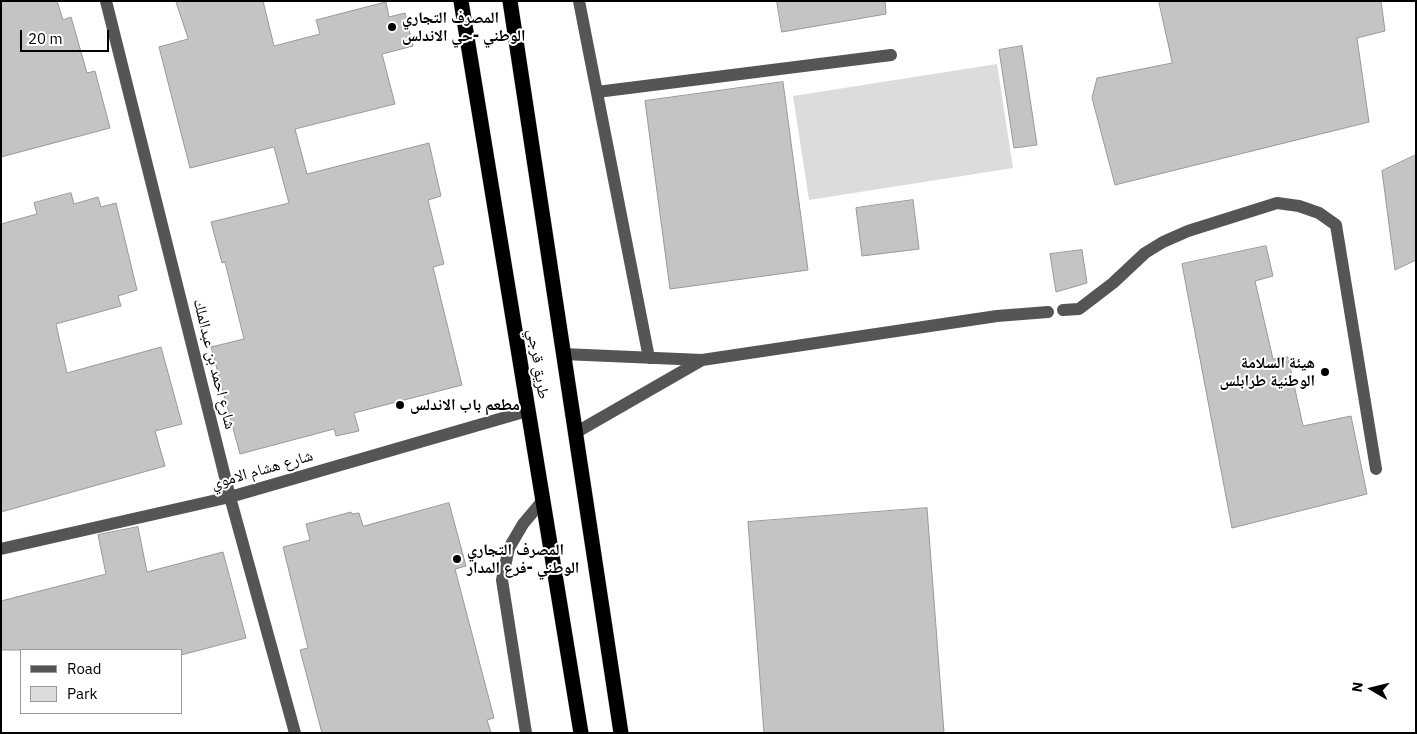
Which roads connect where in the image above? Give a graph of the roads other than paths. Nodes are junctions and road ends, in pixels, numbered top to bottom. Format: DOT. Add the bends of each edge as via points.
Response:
graph roads {
  1 [pos="106,1"];
  2 [pos="461,1"];
  3 [pos="510,1"];
  4 [pos="579,1"];
  5 [pos="891,55"];
  6 [pos="597,92"];
  7 [pos="1063,310"];
  8 [pos="1048,312"];
  9 [pos="563,354"];
  10 [pos="649,358"];
  11 [pos="702,360"];
  12 [pos="527,411"];
  13 [pos="575,433"];
  14 [pos="1376,469"];
  15 [pos="230,497"];
  16 [pos="544,499"];
  17 [pos="1,549"];
  18 [pos="295,733"];
  19 [pos="526,733"];
  20 [pos="582,733"];
  21 [pos="621,733"];
  1 -- 15 [label="street, شارع احمد بن عبدالملك"];
  2 -- 12 [label="highway, طريق قرجي"];
  3 -- 9 [label="highway, طريق قرجي"];
  4 -- 6 [label="street"];
  5 -- 6 [label="street"];
  6 -- 10 [label="street"];
  7 -- 14 [label="street" via="1079,308 1113,284 1145,253 1188,231 1277,203 1319,213 1336,224"];
  8 -- 11 [label="street" via="997,316"];
  9 -- 10 [label="street"];
  9 -- 13 [label="highway, طريق قرجي"];
  10 -- 11 [label="street"];
  11 -- 13 [label="street"];
  12 -- 15 [label="street, شارع هشام الاموي"];
  12 -- 16 [label="highway, طريق قرجي"];
  13 -- 21 [label="highway, طريق قرجي"];
  15 -- 17 [label="street, شارع هشام الاموي"];
  15 -- 18 [label="street, شارع احمد بن عبدالملك"];
  16 -- 19 [label="street" via="509,548 502,580"];
  16 -- 20 [label="highway, طريق قرجي"];
}
